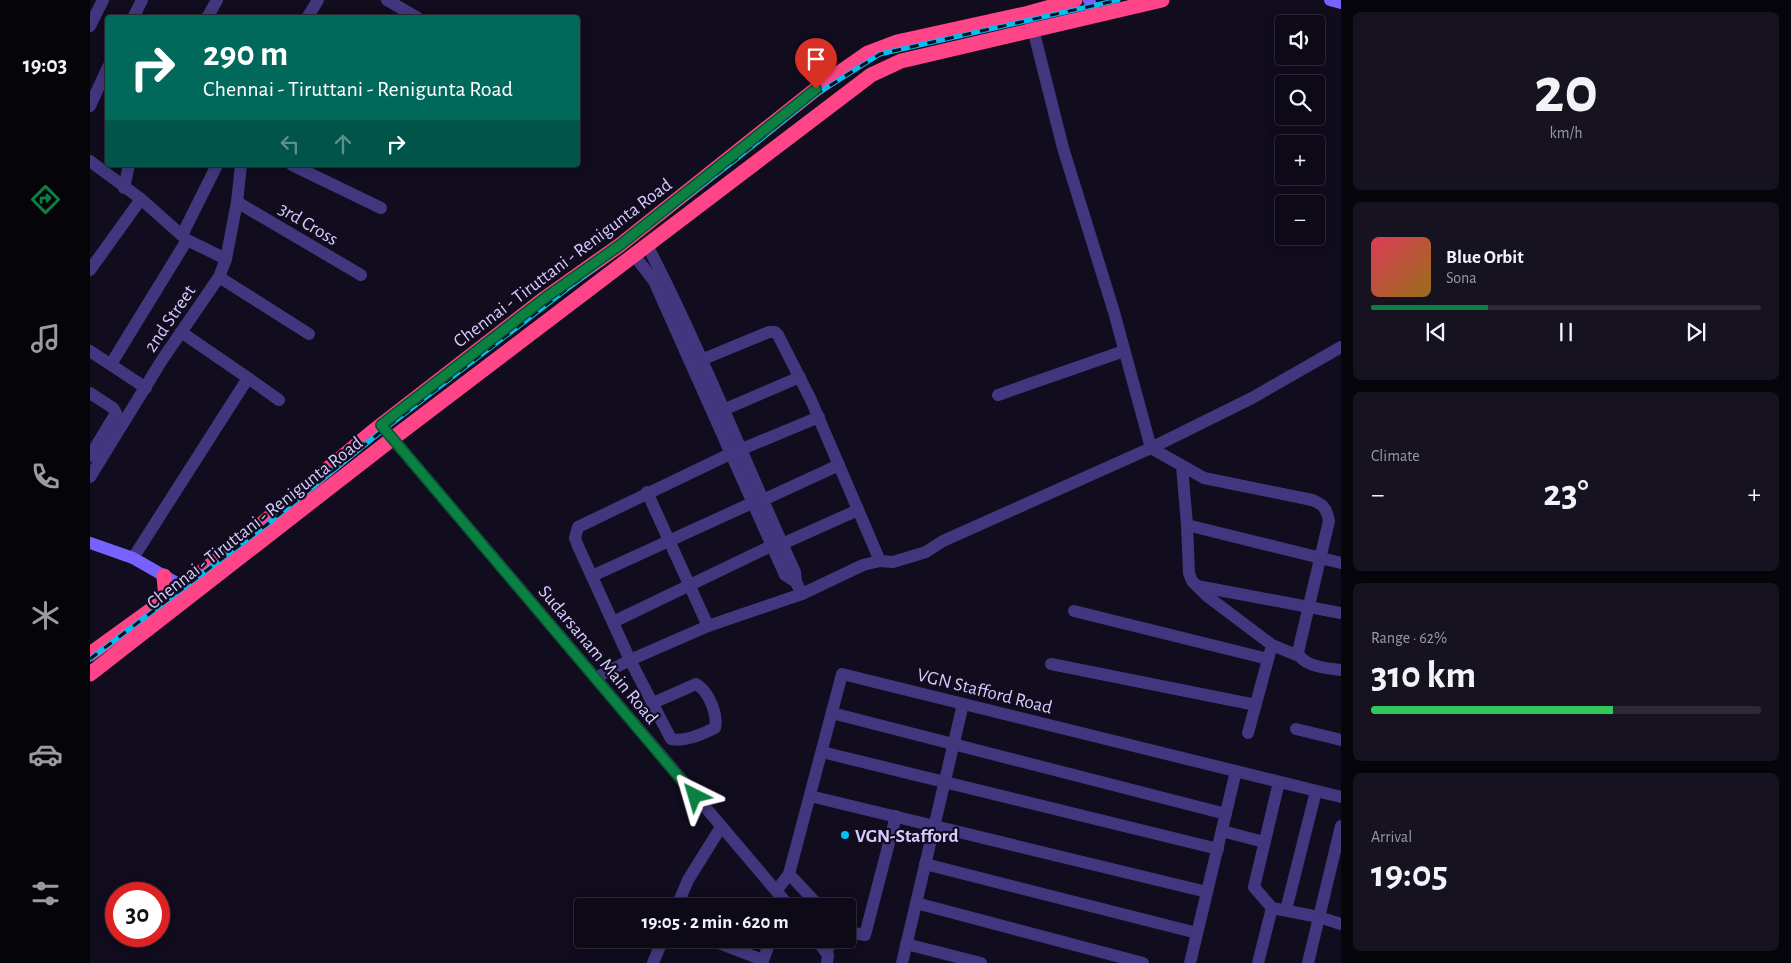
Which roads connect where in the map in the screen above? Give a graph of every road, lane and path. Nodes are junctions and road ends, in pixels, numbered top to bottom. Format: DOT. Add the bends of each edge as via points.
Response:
graph roads {
  1 [pos="142,0"];
  2 [pos="217,0"];
  3 [pos="318,0"];
  4 [pos="387,0"];
  5 [pos="1075,0"];
  6 [pos="1089,0"];
  7 [pos="1162,0"];
  8 [pos="1330,0"];
  9 [pos="1341,4"];
  10 [pos="1112,5"];
  11 [pos="97,6"];
  12 [pos="1028,13"];
  13 [pos="134,15"];
  14 [pos="209,15"];
  15 [pos="309,15"];
  16 [pos="413,15"];
  17 [pos="1095,15"];
  18 [pos="90,26"];
  19 [pos="1033,31"];
  20 [pos="105,74"];
  21 [pos="90,106"];
  22 [pos="90,161"];
  23 [pos="129,167"];
  24 [pos="216,167"];
  25 [pos="241,167"];
  26 [pos="296,167"];
  27 [pos="124,188"];
  28 [pos="141,200"];
  29 [pos="237,202"];
  30 [pos="381,208"];
  31 [pos="184,237"];
  32 [pos="647,245"];
  33 [pos="634,255"];
  34 [pos="226,259"];
  35 [pos="90,270"];
  36 [pos="361,275"];
  37 [pos="219,277"];
  38 [pos="182,332"];
  39 [pos="309,334"];
  40 [pos="688,344"];
  41 [pos="1341,347"];
  42 [pos="90,350"];
  43 [pos="1124,351"];
  44 [pos="701,360"];
  45 [pos="111,364"];
  46 [pos="800,377"];
  47 [pos="248,378"];
  48 [pos="146,388"];
  49 [pos="90,393"];
  50 [pos="998,394"];
  51 [pos="280,400"];
  52 [pos="724,410"];
  53 [pos="819,418"];
  54 [pos="381,425"];
  55 [pos="392,439"];
  56 [pos="1151,448"];
  57 [pos="736,452"];
  58 [pos="90,456"];
  59 [pos="839,465"];
  60 [pos="1182,466"];
  61 [pos="90,477"];
  62 [pos="647,492"];
  63 [pos="757,501"];
  64 [pos="858,510"];
  65 [pos="1188,524"];
  66 [pos="669,540"];
  67 [pos="90,543"];
  68 [pos="777,545"];
  69 [pos="133,558"];
  70 [pos="1320,558"];
  71 [pos="880,561"];
  72 [pos="1341,563"];
  73 [pos="164,576"];
  74 [pos="592,576"];
  75 [pos="689,585"];
  76 [pos="1197,586"];
  77 [pos="187,591"];
  78 [pos="802,594"];
  79 [pos="166,599"];
  80 [pos="1309,606"];
  81 [pos="1074,611"];
  82 [pos="1341,613"];
  83 [pos="613,622"];
  84 [pos="708,626"];
  85 [pos="1272,645"];
  86 [pos="90,654"];
  87 [pos="1299,656"];
  88 [pos="1268,659"];
  89 [pos="630,660"];
  90 [pos="1051,664"];
  91 [pos="1341,670"];
  92 [pos="90,674"];
  93 [pos="595,678"];
  94 [pos="653,703"];
  95 [pos="963,704"];
  96 [pos="1256,705"];
  97 [pos="832,713"];
  98 [pos="1296,730"];
  99 [pos="1248,733"];
  100 [pos="1341,740"];
  101 [pos="953,744"];
  102 [pos="822,752"];
  103 [pos="1236,771"];
  104 [pos="944,782"];
  105 [pos="1279,782"];
  106 [pos="1316,791"];
  107 [pos="810,796"];
  108 [pos="1341,797"];
  109 [pos="1226,814"];
  110 [pos="896,816"];
  111 [pos="934,825"];
  112 [pos="1341,826"];
  113 [pos="721,827"];
  114 [pos="1222,831"];
  115 [pos="1264,842"];
  116 [pos="1218,849"];
  117 [pos="925,864"];
  118 [pos="789,874"];
  119 [pos="777,890"];
  120 [pos="1207,892"];
  121 [pos="680,898"];
  122 [pos="782,898"];
  123 [pos="812,898"];
  124 [pos="916,903"];
  125 [pos="1272,908"];
  126 [pos="1286,910"];
  127 [pos="1319,917"];
  128 [pos="1341,924"];
  129 [pos="856,933"];
  130 [pos="1197,933"];
  131 [pos="906,944"];
  132 [pos="659,948"];
  133 [pos="730,948"];
  134 [pos="767,948"];
  135 [pos="762,961"];
  136 [pos="653,963"];
  137 [pos="902,963"];
  138 [pos="981,963"];
  139 [pos="1143,963"];
  140 [pos="1190,963"];
  141 [pos="1258,963"];
  142 [pos="1308,963"];
  1 -- 13 [label="street"];
  2 -- 14 [label="street"];
  3 -- 15 [label="street"];
  4 -- 16 [label="street"];
  5 -- 12 [label="highway, Chennai - Tiruttani - Renigunta Road"];
  6 -- 17 [label="street"];
  7 -- 10 [label="highway, Chennai - Tiruttani - Renigunta Road"];
  8 -- 9 [label="street"];
  10 -- 17 [label="highway, Chennai - Tiruttani - Renigunta Road"];
  11 -- 18 [label="street"];
  12 -- 19 [label="street"];
  12 -- 54 [label="highway, Chennai - Tiruttani - Renigunta Road" via="897,42 868,53 816,89 620,245 545,298"];
  17 -- 19 [label="highway, Chennai - Tiruttani - Renigunta Road"];
  19 -- 32 [label="highway, Chennai - Tiruttani - Renigunta Road" via="901,61 871,75"];
  19 -- 43 [label="street" via="1063,148"];
  20 -- 21 [label="street"];
  22 -- 27 [label="street"];
  23 -- 27 [label="street"];
  24 -- 31 [label="street"];
  25 -- 29 [label="street, 2nd Street"];
  26 -- 30 [label="street"];
  27 -- 28 [label="street"];
  28 -- 31 [label="street"];
  28 -- 35 [label="street"];
  29 -- 34 [label="street, 2nd Street"];
  29 -- 36 [label="street, 3rd Cross"];
  31 -- 34 [label="street"];
  31 -- 45 [label="street"];
  32 -- 33 [label="highway, Chennai - Tiruttani - Renigunta Road"];
  32 -- 40 [label="street"];
  33 -- 40 [label="street" via="654,281"];
  33 -- 55 [label="highway, Chennai - Tiruttani - Renigunta Road"];
  34 -- 37 [label="street, 2nd Street"];
  37 -- 38 [label="street, 2nd Street"];
  37 -- 39 [label="street"];
  38 -- 47 [label="street"];
  38 -- 48 [label="street, 2nd Street"];
  40 -- 44 [label="street"];
  40 -- 57 [label="street"];
  41 -- 56 [label="street" via="1252,398"];
  42 -- 45 [label="street"];
  43 -- 50 [label="street"];
  43 -- 56 [label="street"];
  44 -- 46 [label="street" via="775,332"];
  44 -- 52 [label="street"];
  45 -- 48 [label="street"];
  46 -- 52 [label="street"];
  46 -- 53 [label="street"];
  47 -- 51 [label="street"];
  47 -- 69 [label="street"];
  48 -- 61 [label="street, 2nd Street"];
  49 -- 58 [label="street" via="113,408 116,414"];
  52 -- 57 [label="street"];
  53 -- 57 [label="street"];
  53 -- 59 [label="street"];
  54 -- 55 [label="street, Sudarsanam Main Road"];
  54 -- 77 [label="highway, Chennai - Tiruttani - Renigunta Road" via="228,551"];
  55 -- 77 [label="highway, Chennai - Tiruttani - Renigunta Road"];
  55 -- 93 [label="street, Sudarsanam Main Road"];
  56 -- 60 [label="street"];
  56 -- 71 [label="street" via="943,541 926,552 893,562"];
  57 -- 62 [label="street"];
  57 -- 63 [label="street"];
  59 -- 63 [label="street"];
  59 -- 64 [label="street"];
  60 -- 65 [label="street"];
  60 -- 70 [label="street" via="1204,478 1320,503 1327,510 1329,521"];
  62 -- 66 [label="street"];
  62 -- 74 [label="street" via="578,527 575,538"];
  63 -- 66 [label="street"];
  63 -- 68 [label="street"];
  64 -- 68 [label="street"];
  64 -- 71 [label="street"];
  65 -- 70 [label="street"];
  65 -- 76 [label="street" via="1189,573"];
  66 -- 74 [label="street"];
  66 -- 75 [label="street"];
  67 -- 69 [label="street"];
  68 -- 75 [label="street"];
  68 -- 78 [label="street" via="795,572"];
  69 -- 73 [label="street"];
  70 -- 72 [label="street"];
  70 -- 80 [label="street"];
  71 -- 78 [label="street" via="863,565"];
  73 -- 77 [label="street"];
  73 -- 79 [label="highway"];
  74 -- 83 [label="street"];
  75 -- 83 [label="street"];
  75 -- 84 [label="street"];
  76 -- 80 [label="street"];
  76 -- 85 [label="street"];
  77 -- 79 [label="highway, Chennai - Tiruttani - Renigunta Road"];
  77 -- 92 [label="highway, Chennai - Tiruttani - Renigunta Road"];
  78 -- 84 [label="street"];
  79 -- 86 [label="highway, Chennai - Tiruttani - Renigunta Road"];
  80 -- 82 [label="street"];
  80 -- 87 [label="street"];
  81 -- 88 [label="street"];
  83 -- 89 [label="street"];
  84 -- 89 [label="street"];
  85 -- 87 [label="street"];
  85 -- 88 [label="street"];
  87 -- 91 [label="street" via="1311,664"];
  88 -- 96 [label="street"];
  89 -- 93 [label="street"];
  89 -- 94 [label="street"];
  90 -- 96 [label="street"];
  93 -- 113 [label="street, Sudarsanam Main Road"];
  94 -- 94 [label="street" via="672,739 688,739 715,728 714,711 702,687 696,684"];
  95 -- 97 [label="street, VGN Stafford Road" via="842,674"];
  95 -- 101 [label="street"];
  95 -- 103 [label="street, VGN Stafford Road"];
  96 -- 99 [label="street"];
  97 -- 101 [label="street"];
  97 -- 102 [label="street, VGN Stafford Road"];
  98 -- 100 [label="street"];
  101 -- 104 [label="street"];
  101 -- 109 [label="street"];
  102 -- 104 [label="street"];
  102 -- 107 [label="street, VGN Stafford Road"];
  103 -- 105 [label="street, VGN Stafford Road"];
  103 -- 109 [label="street"];
  104 -- 111 [label="street"];
  104 -- 116 [label="street"];
  105 -- 106 [label="street, VGN Stafford Road"];
  105 -- 115 [label="street"];
  106 -- 108 [label="street, VGN Stafford Road"];
  106 -- 126 [label="street"];
  107 -- 110 [label="street"];
  107 -- 118 [label="street, VGN Stafford Road"];
  109 -- 114 [label="street"];
  110 -- 111 [label="street"];
  110 -- 129 [label="street" via="865,935"];
  111 -- 117 [label="street"];
  111 -- 120 [label="street"];
  112 -- 127 [label="street"];
  113 -- 119 [label="street, Sudarsanam Main Road"];
  113 -- 121 [label="street"];
  114 -- 115 [label="street"];
  114 -- 116 [label="street"];
  115 -- 125 [label="street" via="1254,887"];
  116 -- 120 [label="street"];
  117 -- 124 [label="street"];
  117 -- 130 [label="street"];
  118 -- 119 [label="street, VGN Stafford Road"];
  118 -- 123 [label="street"];
  119 -- 122 [label="street, Sudarsanam Main Road"];
  120 -- 130 [label="street"];
  124 -- 131 [label="street"];
  124 -- 139 [label="street"];
  125 -- 126 [label="street"];
  125 -- 141 [label="street"];
  126 -- 127 [label="street"];
  127 -- 128 [label="street"];
  127 -- 142 [label="street"];
  130 -- 140 [label="street"];
  131 -- 137 [label="street"];
  131 -- 138 [label="street"];
  132 -- 136 [label="street"];
  133 -- 135 [label="street"];
  134 -- 135 [label="street"];
}
